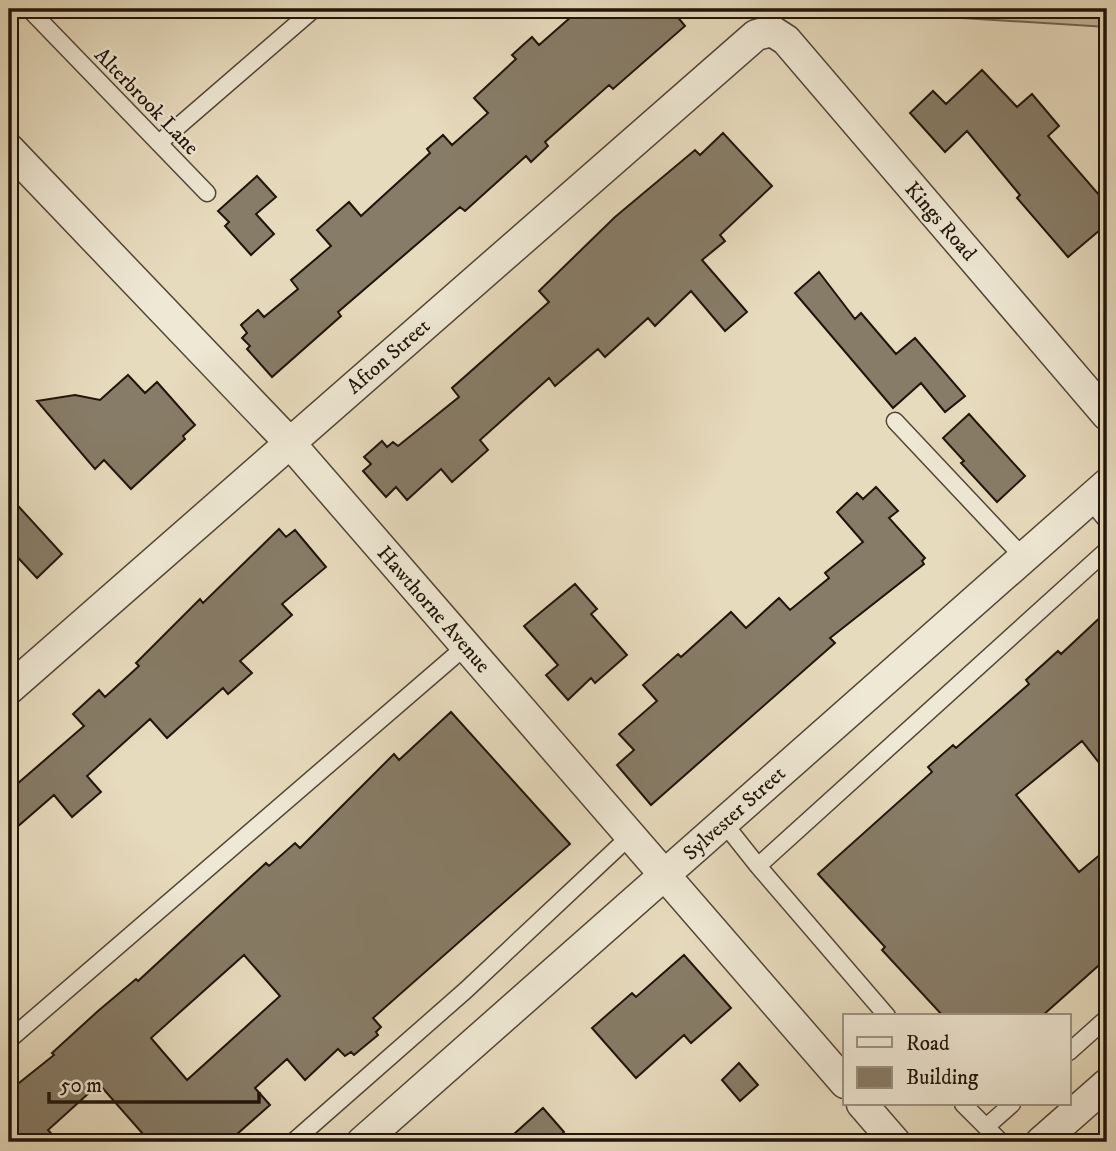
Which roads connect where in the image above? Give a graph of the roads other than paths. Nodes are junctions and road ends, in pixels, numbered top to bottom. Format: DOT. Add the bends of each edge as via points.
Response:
graph roads {
  1 [pos="29,9"];
  2 [pos="314,9"];
  3 [pos="772,31"];
  4 [pos="159,143"];
  5 [pos="9,149"];
  6 [pos="207,192"];
  7 [pos="1107,415"];
  8 [pos="895,421"];
  9 [pos="289,442"];
  10 [pos="1101,501"];
  11 [pos="1107,550"];
  12 [pos="1024,558"];
  13 [pos="466,646"];
  14 [pos="9,689"];
  15 [pos="723,822"];
  16 [pos="629,837"];
  17 [pos="758,866"];
  18 [pos="664,877"];
  19 [pos="885,1014"];
  20 [pos="1107,1018"];
  21 [pos="9,1040"];
  22 [pos="1070,1051"];
  23 [pos="843,1081"];
  24 [pos="1107,1084"];
  25 [pos="864,1106"];
  26 [pos="965,1106"];
  27 [pos="1010,1106"];
  28 [pos="986,1127"];
  29 [pos="293,1142"];
  30 [pos="362,1142"];
  31 [pos="895,1142"];
  32 [pos="1000,1142"];
  33 [pos="1041,1142"];
  1 -- 4 [label="lane, Alterbrook Lane"];
  2 -- 4 [label="lane"];
  3 -- 7 [label="street, Kings Road" via="786,40"];
  3 -- 9 [label="street, Afton Street" via="756,35"];
  4 -- 6 [label="lane, Alterbrook Lane"];
  5 -- 9 [label="street, Hawthorne Avenue"];
  8 -- 12 [label="lane"];
  9 -- 13 [label="street, Hawthorne Avenue"];
  9 -- 14 [label="street, Afton Street"];
  10 -- 12 [label="street, Sylvester Street"];
  11 -- 17 [label="lane"];
  12 -- 15 [label="street, Sylvester Street"];
  13 -- 16 [label="street, Hawthorne Avenue"];
  13 -- 21 [label="lane"];
  15 -- 17 [label="lane"];
  15 -- 18 [label="street, Sylvester Street"];
  16 -- 18 [label="street, Hawthorne Avenue"];
  16 -- 29 [label="lane" via="466,990"];
  17 -- 19 [label="lane"];
  18 -- 23 [label="street, Hawthorne Avenue"];
  18 -- 30 [label="street, Sylvester Street"];
  20 -- 22 [label="lane"];
  24 -- 33 [label="street"];
  25 -- 31 [label="street"];
  26 -- 28 [label="lane"];
  27 -- 28 [label="lane"];
  28 -- 32 [label="lane"];
}
